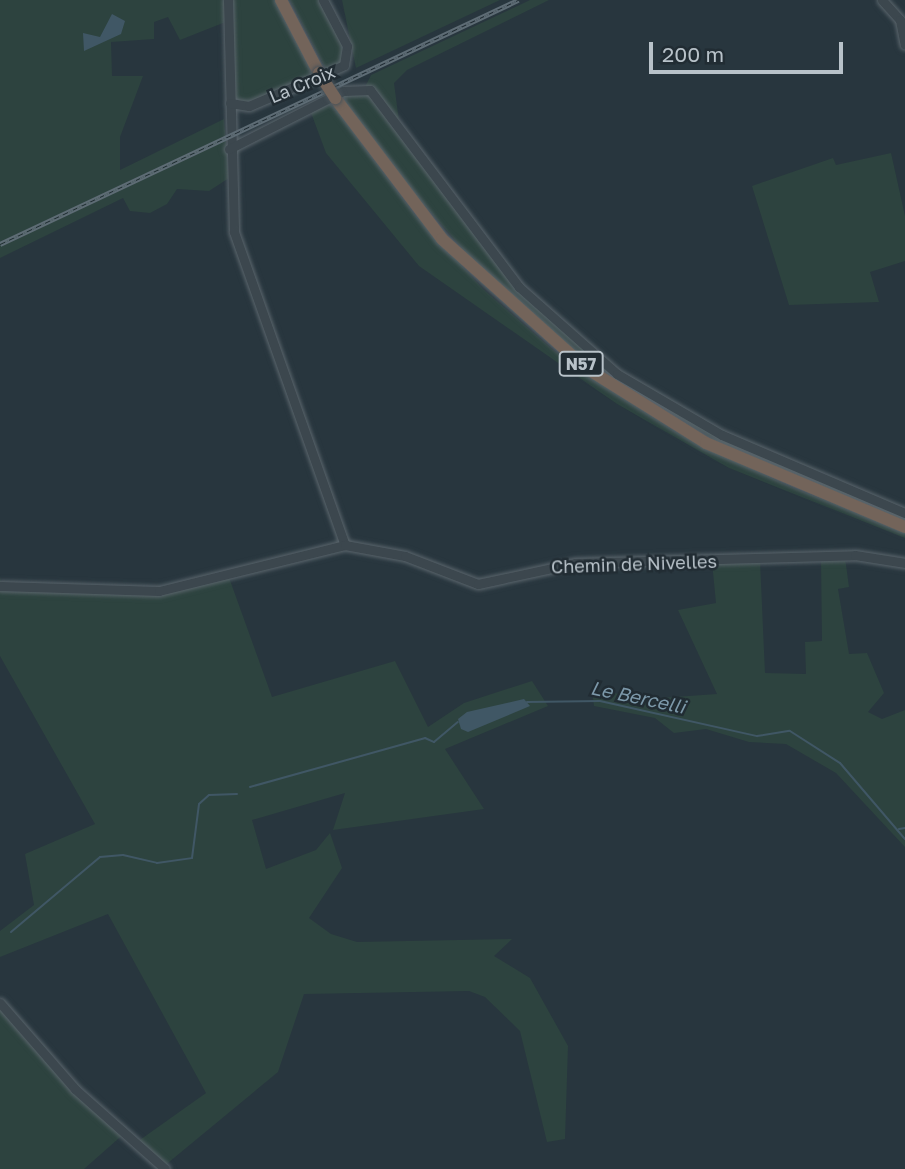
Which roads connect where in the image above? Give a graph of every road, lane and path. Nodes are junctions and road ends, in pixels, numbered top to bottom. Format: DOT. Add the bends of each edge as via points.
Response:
graph roads {
  1 [pos="228,0"];
  2 [pos="281,0"];
  3 [pos="323,0"];
  4 [pos="882,0"];
  5 [pos="905,44"];
  6 [pos="230,103"];
  7 [pos="229,149"];
  8 [pos="905,513"];
  9 [pos="905,527"];
  10 [pos="345,545"];
  11 [pos="905,563"];
  12 [pos="0,586"];
  13 [pos="0,1003"];
  14 [pos="165,1169"];
  1 -- 6 [label="street"];
  2 -- 9 [label="highway, N57, bridge" via="335,98 442,239 586,368 706,443"];
  3 -- 6 [label="street, La Croix" via="347,46 344,65 249,106"];
  4 -- 5 [label="street" via="900,20"];
  6 -- 7 [label="street"];
  7 -- 8 [label="street" via="343,91 370,90 519,287 617,374 722,435"];
  7 -- 10 [label="street" via="237,245"];
  10 -- 11 [label="street, Chemin de Nivelles" via="405,556 478,584 575,563 855,555"];
  10 -- 12 [label="street, Chemin de Nivelles" via="159,591"];
  13 -- 14 [label="street" via="75,1089"];
}
